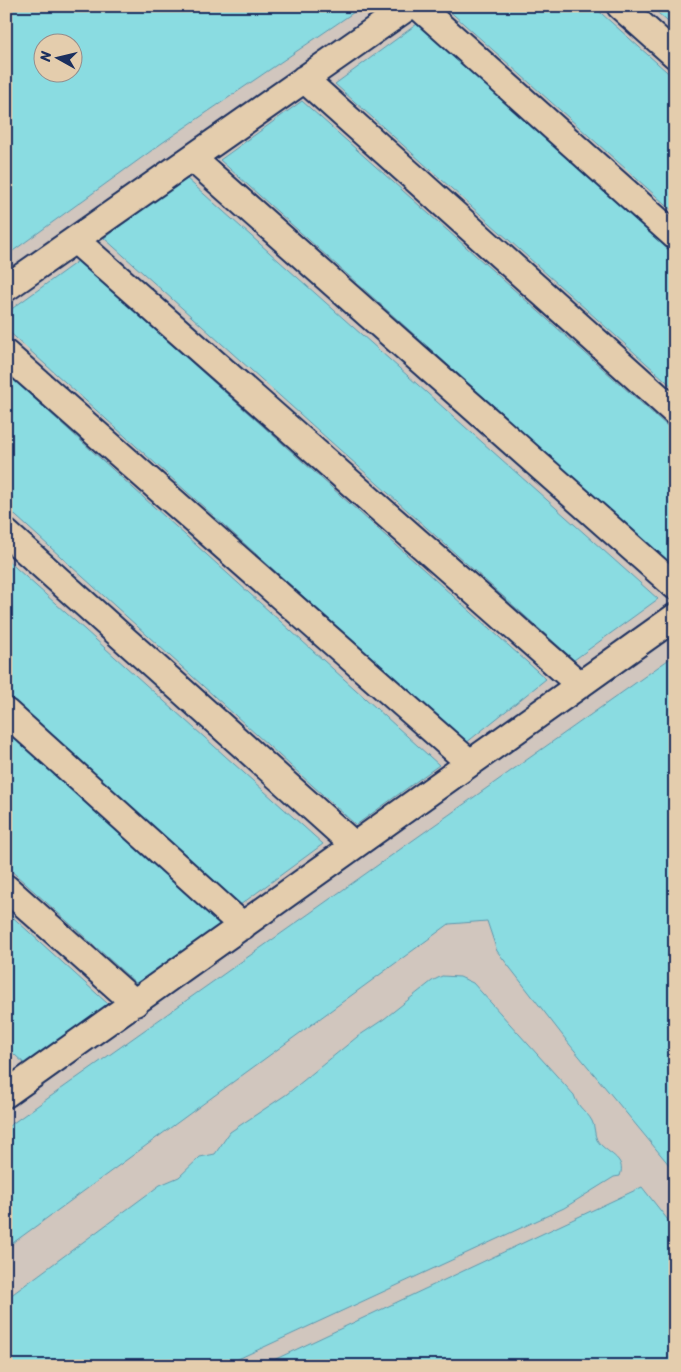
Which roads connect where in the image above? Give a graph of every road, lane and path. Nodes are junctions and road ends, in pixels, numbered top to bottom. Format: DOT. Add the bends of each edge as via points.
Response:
graph roads {
  1 [pos="409,6"];
  2 [pos="418,6"];
  3 [pos="620,6"];
  4 [pos="675,55"];
  5 [pos="304,80"];
  6 [pos="192,158"];
  7 [pos="675,236"];
  8 [pos="75,240"];
  9 [pos="6,288"];
  10 [pos="6,354"];
  11 [pos="675,412"];
  12 [pos="6,533"];
  13 [pos="675,586"];
  14 [pos="675,617"];
  15 [pos="580,685"];
  16 [pos="6,712"];
  17 [pos="470,763"];
  18 [pos="354,845"];
  19 [pos="6,888"];
  20 [pos="243,926"];
  21 [pos="135,1003"];
  22 [pos="11,1082"];
  1 -- 5 [label="lane"];
  2 -- 7 [label="lane"];
  3 -- 4 [label="lane"];
  5 -- 6 [label="lane"];
  5 -- 11 [label="lane"];
  6 -- 8 [label="lane"];
  6 -- 13 [label="lane"];
  8 -- 9 [label="lane"];
  8 -- 15 [label="lane"];
  10 -- 17 [label="lane"];
  12 -- 18 [label="lane"];
  14 -- 15 [label="lane"];
  15 -- 17 [label="lane"];
  16 -- 20 [label="lane"];
  17 -- 18 [label="lane"];
  18 -- 20 [label="lane"];
  19 -- 21 [label="lane"];
  20 -- 21 [label="lane"];
  21 -- 22 [label="lane"];
}
